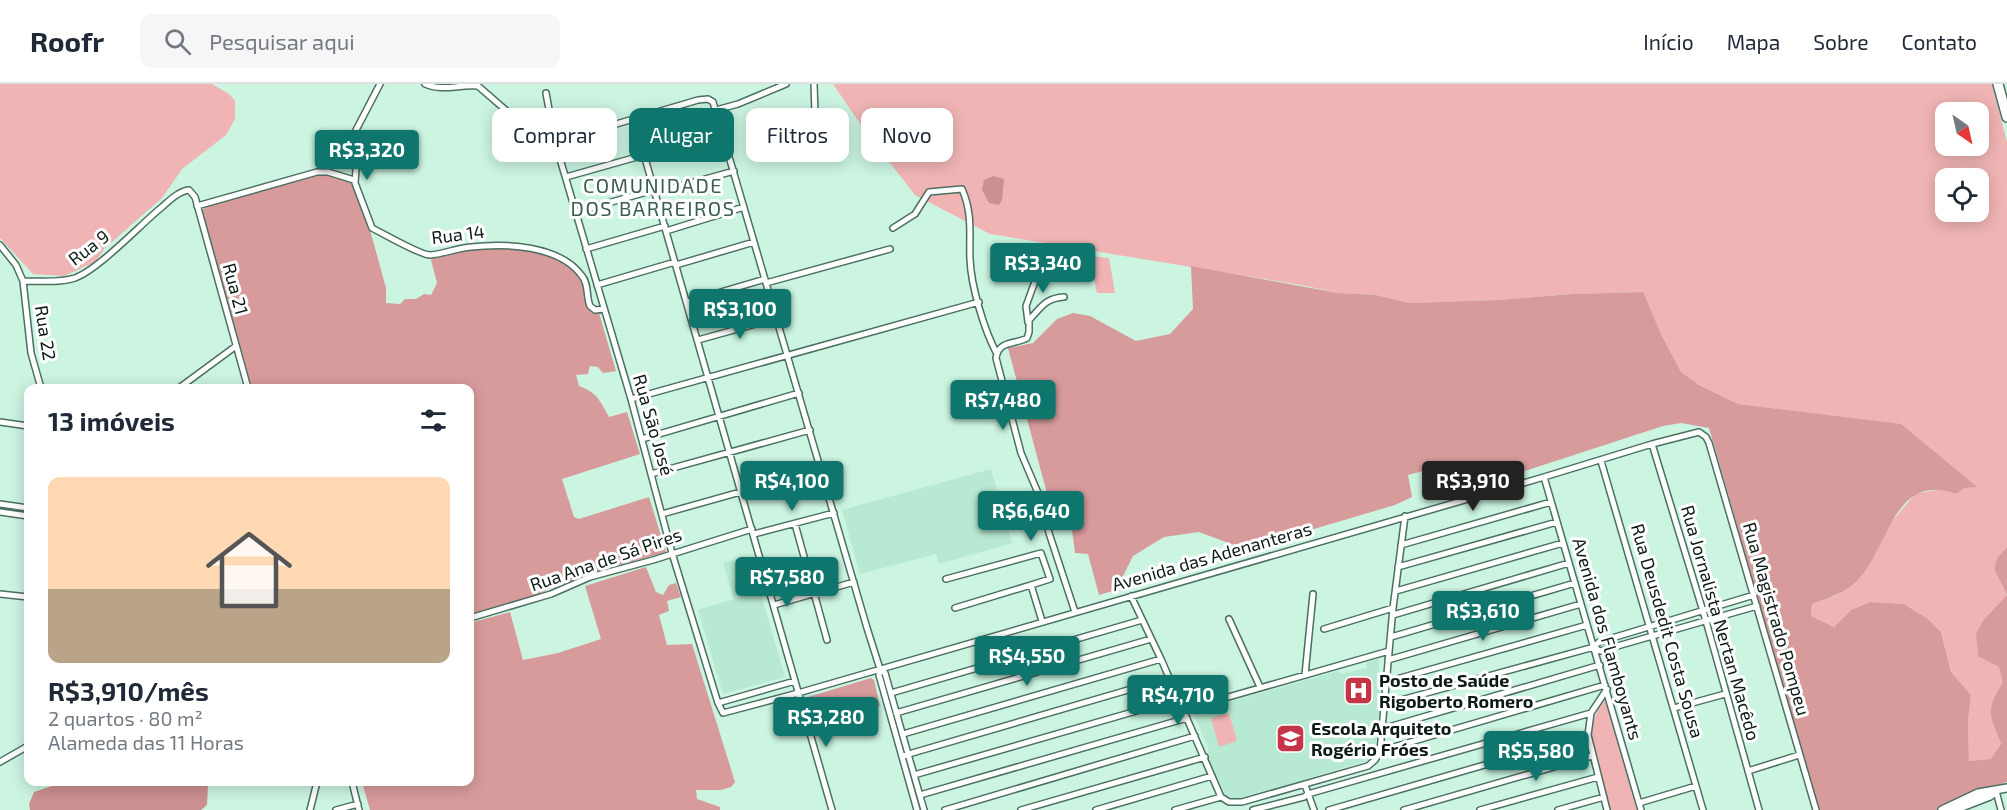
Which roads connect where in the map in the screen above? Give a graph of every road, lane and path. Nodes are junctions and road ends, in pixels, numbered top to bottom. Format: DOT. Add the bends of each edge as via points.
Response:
graph roads {
  1 [pos="380,84"];
  2 [pos="425,84"];
  3 [pos="786,84"];
  4 [pos="814,84"];
  5 [pos="1998,84"];
  6 [pos="546,93"];
  7 [pos="715,107"];
  8 [pos="504,108"];
  9 [pos="549,108"];
  10 [pos="673,108"];
  11 [pos="815,108"];
  12 [pos="2007,117"];
  13 [pos="629,160"];
  14 [pos="561,162"];
  15 [pos="646,162"];
  16 [pos="731,162"];
  17 [pos="734,171"];
  18 [pos="566,177"];
  19 [pos="354,180"];
  20 [pos="655,192"];
  21 [pos="195,197"];
  22 [pos="198,206"];
  23 [pos="744,207"];
  24 [pos="576,212"];
  25 [pos="893,228"];
  26 [pos="666,229"];
  27 [pos="754,242"];
  28 [pos="0,245"];
  29 [pos="586,249"];
  30 [pos="890,249"];
  31 [pos="676,264"];
  32 [pos="1041,265"];
  33 [pos="23,281"];
  34 [pos="766,281"];
  35 [pos="597,285"];
  36 [pos="1064,297"];
  37 [pos="687,302"];
  38 [pos="979,303"];
  39 [pos="604,309"];
  40 [pos="777,318"];
  41 [pos="1028,322"];
  42 [pos="698,340"];
  43 [pos="236,346"];
  44 [pos="997,354"];
  45 [pos="787,356"];
  46 [pos="708,377"];
  47 [pos="40,384"];
  48 [pos="184,384"];
  49 [pos="247,384"];
  50 [pos="799,393"];
  51 [pos="631,399"];
  52 [pos="720,416"];
  53 [pos="0,422"];
  54 [pos="24,425"];
  55 [pos="810,430"];
  56 [pos="1706,437"];
  57 [pos="642,439"];
  58 [pos="1652,444"];
  59 [pos="730,453"];
  60 [pos="1601,461"];
  61 [pos="822,469"];
  62 [pos="651,474"];
  63 [pos="1544,477"];
  64 [pos="742,492"];
  65 [pos="1551,502"];
  66 [pos="0,504"];
  67 [pos="24,507"];
  68 [pos="0,512"];
  69 [pos="834,513"];
  70 [pos="662,514"];
  71 [pos="24,515"];
  72 [pos="1405,516"];
  73 [pos="1557,522"];
  74 [pos="795,524"];
  75 [pos="753,532"];
  76 [pos="1563,543"];
  77 [pos="1401,545"];
  78 [pos="672,553"];
  79 [pos="1569,563"];
  80 [pos="1398,567"];
  81 [pos="946,579"];
  82 [pos="854,582"];
  83 [pos="1575,583"];
  84 [pos="1031,585"];
  85 [pos="1396,591"];
  86 [pos="0,594"];
  87 [pos="813,594"];
  88 [pos="1313,594"];
  89 [pos="1754,595"];
  90 [pos="1131,596"];
  91 [pos="24,597"];
  92 [pos="1581,604"];
  93 [pos="774,605"];
  94 [pos="1757,606"];
  95 [pos="955,608"];
  96 [pos="1393,611"];
  97 [pos="1703,611"];
  98 [pos="1075,612"];
  99 [pos="474,617"];
  100 [pos="1229,619"];
  101 [pos="1041,621"];
  102 [pos="1142,621"];
  103 [pos="1706,621"];
  104 [pos="1587,625"];
  105 [pos="1650,627"];
  106 [pos="1324,629"];
  107 [pos="1653,636"];
  108 [pos="1391,637"];
  109 [pos="1151,639"];
  110 [pos="827,640"];
  111 [pos="1594,647"];
  112 [pos="1389,651"];
  113 [pos="1161,659"];
  114 [pos="1388,660"];
  115 [pos="1600,665"];
  116 [pos="880,669"];
  117 [pos="1305,675"];
  118 [pos="1169,678"];
  119 [pos="795,681"];
  120 [pos="1386,682"];
  121 [pos="1260,687"];
  122 [pos="1606,687"];
  123 [pos="798,693"];
  124 [pos="891,693"];
  125 [pos="1725,694"];
  126 [pos="1178,699"];
  127 [pos="718,703"];
  128 [pos="1383,705"];
  129 [pos="1674,708"];
  130 [pos="1183,710"];
  131 [pos="896,713"];
  132 [pos="1592,713"];
  133 [pos="726,714"];
  134 [pos="1187,718"];
  135 [pos="1382,729"];
  136 [pos="903,734"];
  137 [pos="1588,735"];
  138 [pos="1195,736"];
  139 [pos="24,748"];
  140 [pos="1380,751"];
  141 [pos="905,755"];
  142 [pos="1799,755"];
  143 [pos="1593,756"];
  144 [pos="1205,757"];
  145 [pos="0,762"];
  146 [pos="1748,771"];
  147 [pos="914,775"];
  148 [pos="1212,777"];
  149 [pos="1598,777"];
  150 [pos="1305,785"];
  151 [pos="316,786"];
  152 [pos="353,786"];
  153 [pos="1696,786"];
  154 [pos="2007,788"];
  155 [pos="1996,791"];
  156 [pos="1308,794"];
  157 [pos="920,795"];
  158 [pos="1221,797"];
  159 [pos="1604,797"];
  160 [pos="1258,799"];
  161 [pos="1639,803"];
  162 [pos="359,807"];
  163 [pos="1261,809"];
  164 [pos="310,810"];
  165 [pos="336,810"];
  166 [pos="832,810"];
  167 [pos="917,810"];
  168 [pos="924,810"];
  169 [pos="945,810"];
  170 [pos="1021,810"];
  171 [pos="1096,810"];
  172 [pos="1174,810"];
  173 [pos="1253,810"];
  174 [pos="1314,810"];
  175 [pos="1329,810"];
  176 [pos="1404,810"];
  177 [pos="1480,810"];
  178 [pos="1558,810"];
  179 [pos="1607,810"];
  180 [pos="1641,810"];
  181 [pos="1703,810"];
  182 [pos="1759,810"];
  183 [pos="1816,810"];
  184 [pos="1942,810"];
  185 [pos="1954,810"];
  186 [pos="2001,810"];
  1 -- 19 [label="street, Rua 14" via="352,140"];
  2 -- 8 [label="street" via="472,84"];
  3 -- 7 [label="street" via="738,104"];
  4 -- 11 [label="street"];
  5 -- 12 [label="main road"];
  6 -- 9 [label="street, Rua São José"];
  7 -- 10 [label="street" via="711,99 705,98"];
  13 -- 18 [label="street"];
  14 -- 18 [label="street, Rua São José"];
  15 -- 20 [label="street"];
  16 -- 17 [label="street"];
  17 -- 20 [label="street"];
  17 -- 23 [label="street"];
  18 -- 24 [label="street, Rua São José"];
  19 -- 22 [label="street" via="317,172"];
  19 -- 39 [label="street, Rua 14" via="373,229 428,255 493,246 543,252 581,274 590,306"];
  20 -- 24 [label="street"];
  20 -- 26 [label="street"];
  21 -- 22 [label="street, Rua 21"];
  21 -- 33 [label="street, Rua 9" via="189,190 183,191 78,277"];
  22 -- 43 [label="street, Rua 21"];
  23 -- 26 [label="street"];
  23 -- 27 [label="street"];
  24 -- 29 [label="street, Rua São José"];
  25 -- 38 [label="street" via="915,214 929,192 962,189 970,216 972,279"];
  26 -- 29 [label="street"];
  26 -- 31 [label="street"];
  27 -- 31 [label="street"];
  27 -- 34 [label="street"];
  28 -- 33 [label="street"];
  29 -- 35 [label="street, Rua São José"];
  30 -- 34 [label="street"];
  31 -- 35 [label="street"];
  31 -- 37 [label="street"];
  32 -- 41 [label="street" via="1026,306"];
  33 -- 47 [label="street, Rua 22" via="31,353"];
  34 -- 37 [label="street"];
  34 -- 40 [label="street"];
  35 -- 39 [label="street, Rua São José"];
  36 -- 41 [label="street" via="1051,298"];
  37 -- 42 [label="street"];
  38 -- 44 [label="street"];
  38 -- 45 [label="street"];
  39 -- 51 [label="street, Rua São José"];
  40 -- 42 [label="street"];
  40 -- 45 [label="street"];
  41 -- 44 [label="street" via="1027,338 1002,345"];
  42 -- 46 [label="street"];
  43 -- 48 [label="street"];
  43 -- 49 [label="street, Rua 21"];
  44 -- 98 [label="street" via="1021,453 1041,500"];
  45 -- 46 [label="street"];
  45 -- 50 [label="street"];
  46 -- 51 [label="street"];
  46 -- 52 [label="street"];
  50 -- 52 [label="street"];
  50 -- 55 [label="street"];
  51 -- 57 [label="street, Rua São José"];
  52 -- 57 [label="street"];
  52 -- 59 [label="street"];
  53 -- 54 [label="street"];
  55 -- 59 [label="street"];
  55 -- 61 [label="street"];
  56 -- 58 [label="street, Avenida das Adenanteras" via="1699,432"];
  56 -- 89 [label="street, Rua Magistrado Pompeu"];
  57 -- 62 [label="street, Rua São José"];
  58 -- 60 [label="street, Avenida das Adenanteras"];
  58 -- 97 [label="street, Rua Jornalista Nertan Macêdo"];
  59 -- 62 [label="street"];
  59 -- 64 [label="street"];
  60 -- 63 [label="street, Avenida das Adenanteras"];
  60 -- 105 [label="street, Rua Deusdedit Costa Sousa"];
  61 -- 64 [label="street"];
  61 -- 69 [label="street"];
  62 -- 70 [label="street, Rua São José"];
  63 -- 65 [label="street, Avenida dos Flamboyants"];
  63 -- 72 [label="street, Avenida das Adenanteras"];
  64 -- 70 [label="street"];
  64 -- 75 [label="street"];
  65 -- 73 [label="street, Avenida dos Flamboyants"];
  65 -- 77 [label="street"];
  66 -- 67 [label="street"];
  68 -- 71 [label="street"];
  69 -- 74 [label="street, Rua Ana de Sá Pires"];
  69 -- 82 [label="street"];
  70 -- 78 [label="street, Rua São José"];
  72 -- 77 [label="street"];
  72 -- 90 [label="street, Avenida das Adenanteras"];
  73 -- 76 [label="street, Avenida dos Flamboyants"];
  73 -- 80 [label="street"];
  74 -- 75 [label="street, Rua Ana de Sá Pires"];
  74 -- 87 [label="street"];
  75 -- 78 [label="street, Rua Ana de Sá Pires"];
  75 -- 93 [label="street"];
  76 -- 79 [label="street, Avenida dos Flamboyants"];
  76 -- 85 [label="street"];
  77 -- 80 [label="street"];
  78 -- 99 [label="street, Rua Ana de Sá Pires"];
  78 -- 127 [label="street, Rua São José"];
  79 -- 83 [label="street, Avenida dos Flamboyants"];
  79 -- 96 [label="street"];
  80 -- 85 [label="street"];
  81 -- 84 [label="street" via="1041,553 1050,579"];
  82 -- 87 [label="street"];
  82 -- 116 [label="street"];
  83 -- 92 [label="street, Avenida dos Flamboyants"];
  83 -- 108 [label="street"];
  84 -- 95 [label="street"];
  84 -- 101 [label="street"];
  85 -- 96 [label="street"];
  86 -- 91 [label="street"];
  87 -- 93 [label="street"];
  87 -- 110 [label="street"];
  88 -- 117 [label="street"];
  89 -- 94 [label="street, Rua Magistrado Pompeu"];
  89 -- 97 [label="street"];
  90 -- 98 [label="street, Avenida das Adenanteras"];
  90 -- 102 [label="street"];
  92 -- 104 [label="street, Avenida dos Flamboyants"];
  92 -- 114 [label="street"];
  93 -- 119 [label="street"];
  94 -- 103 [label="street"];
  94 -- 142 [label="street, Rua Magistrado Pompeu"];
  96 -- 106 [label="street"];
  96 -- 108 [label="street"];
  97 -- 103 [label="street, Rua Jornalista Nertan Macêdo"];
  97 -- 105 [label="street"];
  98 -- 101 [label="street, Avenida das Adenanteras"];
  100 -- 121 [label="street"];
  101 -- 116 [label="street, Avenida das Adenanteras"];
  102 -- 109 [label="street"];
  102 -- 124 [label="street"];
  103 -- 107 [label="street"];
  103 -- 125 [label="street, Rua Jornalista Nertan Macêdo"];
  104 -- 111 [label="street, Avenida dos Flamboyants"];
  104 -- 120 [label="street"];
  105 -- 107 [label="street, Rua Deusdedit Costa Sousa"];
  105 -- 111 [label="street" via="1599,642"];
  107 -- 111 [label="street" via="1600,651"];
  107 -- 129 [label="street, Rua Deusdedit Costa Sousa"];
  108 -- 112 [label="street"];
  109 -- 113 [label="street"];
  109 -- 131 [label="street"];
  111 -- 115 [label="street, Avenida dos Flamboyants"];
  111 -- 128 [label="street"];
  112 -- 114 [label="street"];
  112 -- 117 [label="street"];
  113 -- 118 [label="street"];
  113 -- 136 [label="street"];
  114 -- 120 [label="street"];
  115 -- 122 [label="street, Avenida dos Flamboyants"];
  115 -- 135 [label="street"];
  116 -- 123 [label="street, Avenida das Adenanteras"];
  116 -- 124 [label="street"];
  116 -- 141 [label="street"];
  117 -- 121 [label="street"];
  118 -- 126 [label="street"];
  118 -- 141 [label="street"];
  119 -- 123 [label="street"];
  119 -- 127 [label="street"];
  120 -- 128 [label="street"];
  121 -- 130 [label="street"];
  122 -- 132 [label="street"];
  122 -- 140 [label="street"];
  122 -- 161 [label="street, Avenida dos Flamboyants"];
  123 -- 133 [label="street, Avenida das Adenanteras"];
  123 -- 166 [label="street"];
  124 -- 131 [label="street"];
  125 -- 129 [label="street"];
  125 -- 146 [label="street, Rua Jornalista Nertan Macêdo"];
  126 -- 130 [label="street"];
  126 -- 147 [label="street"];
  127 -- 133 [label="street, Rua São José"];
  128 -- 135 [label="street"];
  129 -- 153 [label="street, Rua Deusdedit Costa Sousa"];
  130 -- 134 [label="street"];
  131 -- 136 [label="street"];
  132 -- 137 [label="street"];
  132 -- 156 [label="street"];
  134 -- 138 [label="street"];
  134 -- 157 [label="street"];
  135 -- 140 [label="street"];
  136 -- 141 [label="street"];
  137 -- 143 [label="street"];
  137 -- 175 [label="street"];
  138 -- 144 [label="street"];
  138 -- 169 [label="street"];
  139 -- 145 [label="street"];
  140 -- 150 [label="street" via="1368,766"];
  141 -- 147 [label="street"];
  141 -- 167 [label="street"];
  142 -- 146 [label="street"];
  142 -- 183 [label="street, Rua Magistrado Pompeu"];
  143 -- 149 [label="street"];
  143 -- 176 [label="street"];
  144 -- 148 [label="street"];
  144 -- 170 [label="street"];
  146 -- 182 [label="street, Rua Jornalista Nertan Macêdo"];
  147 -- 157 [label="street"];
  148 -- 158 [label="street"];
  148 -- 171 [label="street"];
  149 -- 159 [label="street"];
  149 -- 177 [label="street"];
  150 -- 156 [label="street"];
  150 -- 160 [label="street"];
  151 -- 164 [label="street"];
  152 -- 162 [label="street"];
  153 -- 161 [label="street"];
  153 -- 181 [label="street, Rua Deusdedit Costa Sousa"];
  154 -- 155 [label="street"];
  155 -- 184 [label="street" via="1986,790"];
  155 -- 185 [label="street"];
  155 -- 186 [label="street"];
  156 -- 163 [label="street"];
  156 -- 174 [label="street"];
  157 -- 168 [label="street"];
  158 -- 160 [label="street" via="1236,803"];
  158 -- 172 [label="street"];
  159 -- 178 [label="street"];
  159 -- 179 [label="street"];
  160 -- 163 [label="street"];
  161 -- 180 [label="street, Avenida dos Flamboyants"];
  162 -- 165 [label="street"];
  163 -- 173 [label="street"];
}
